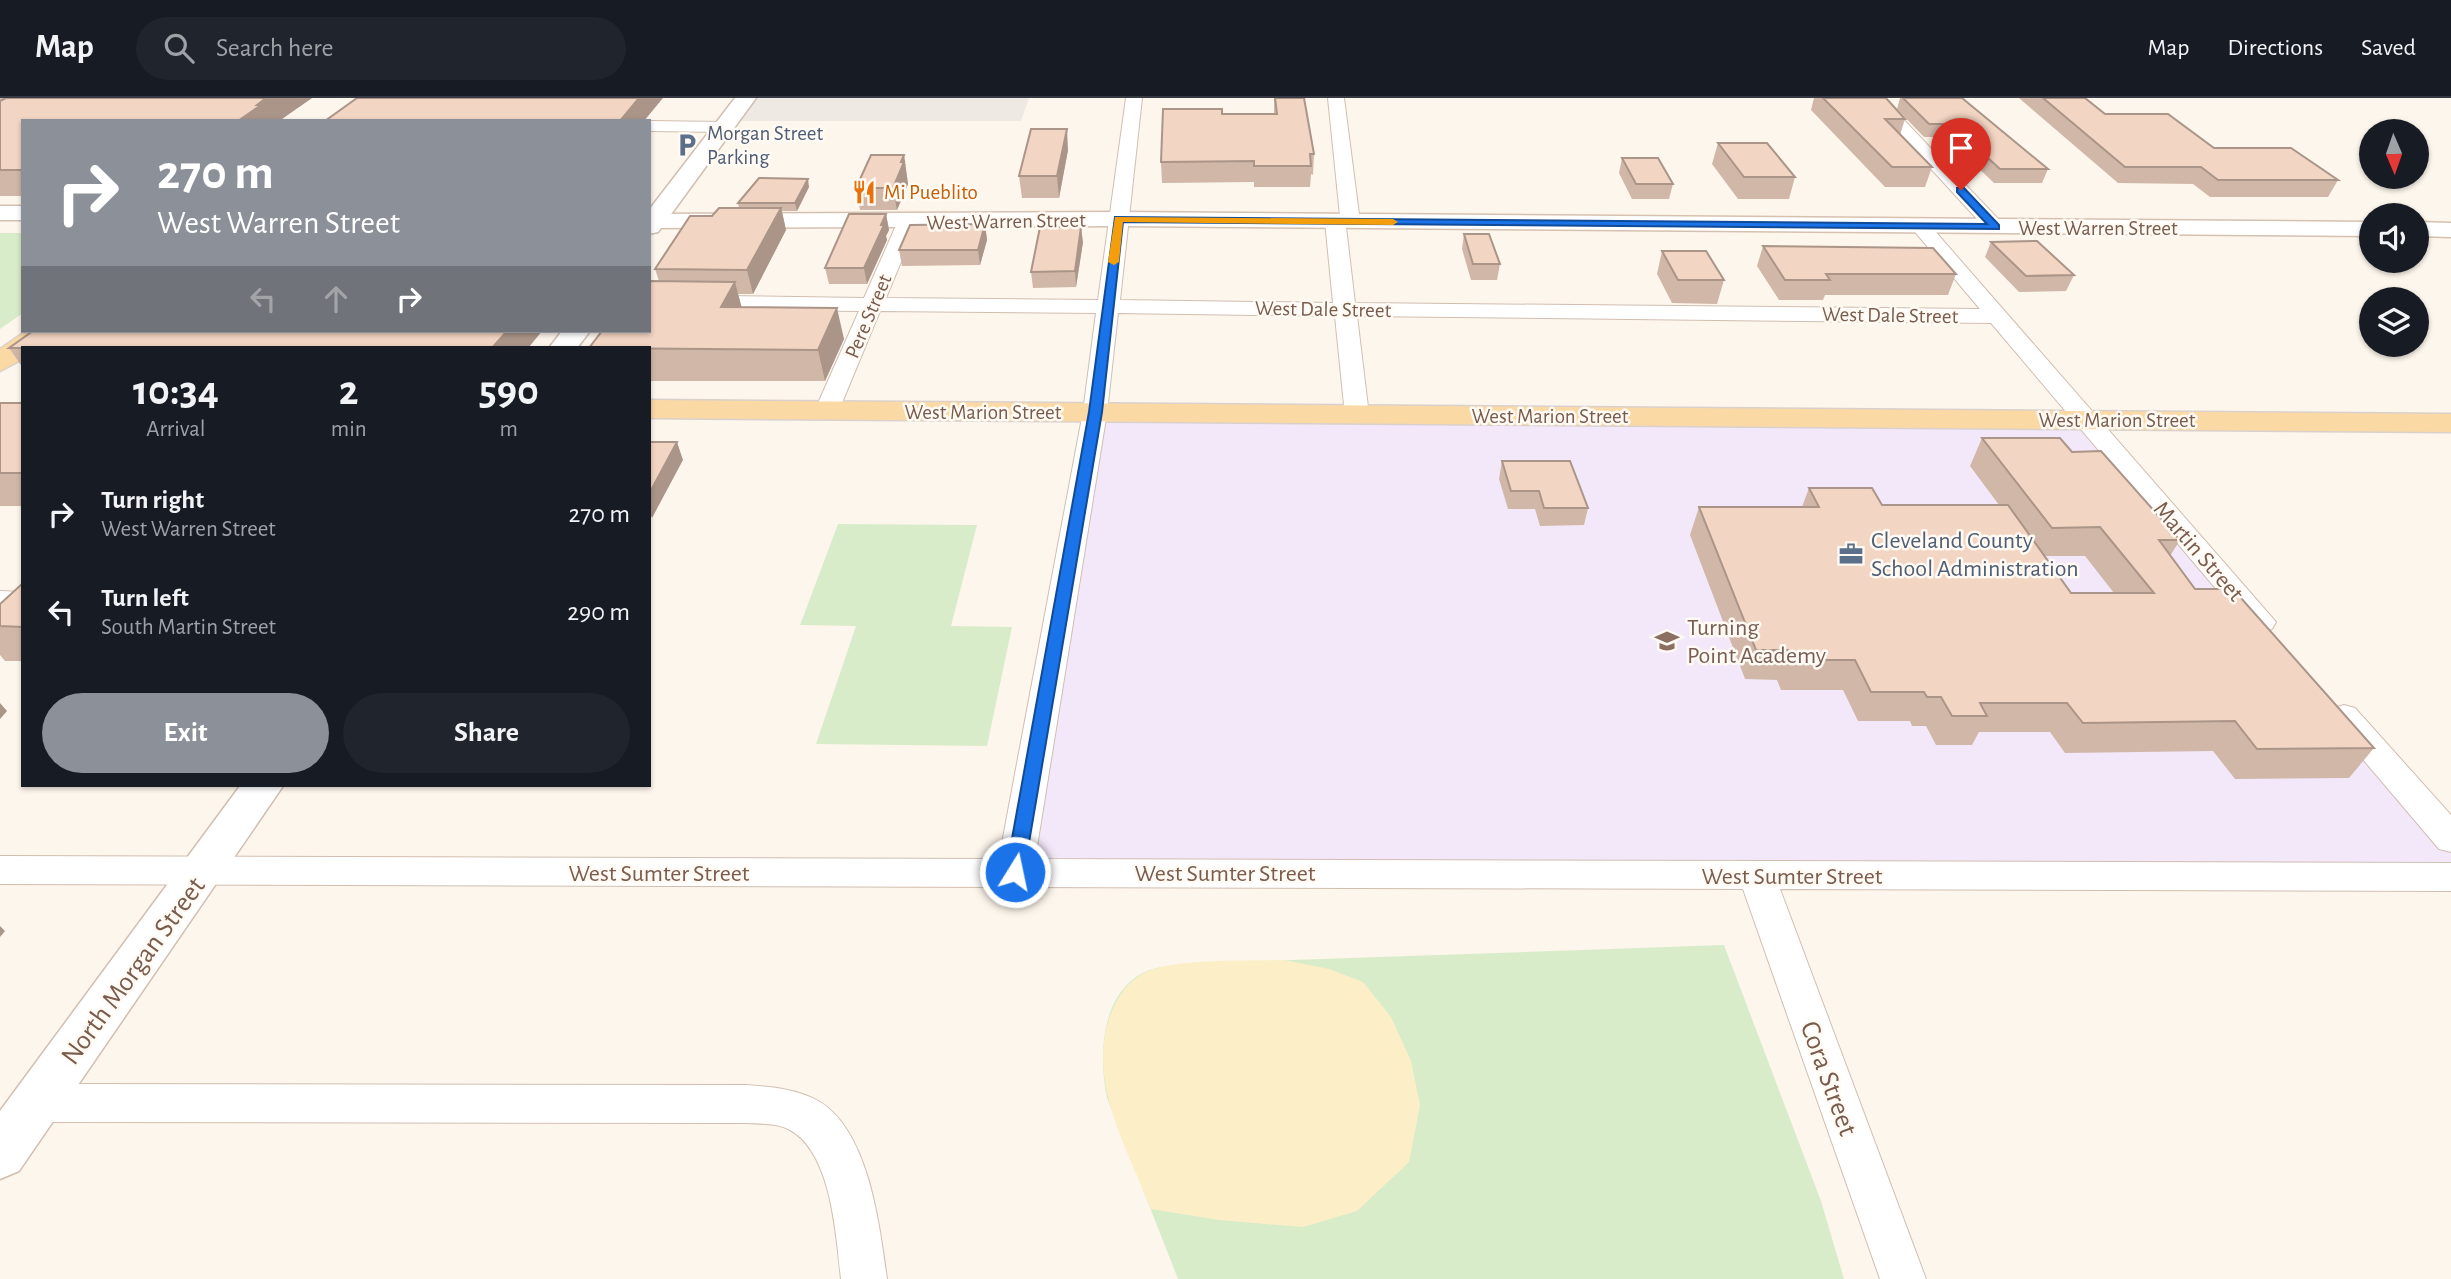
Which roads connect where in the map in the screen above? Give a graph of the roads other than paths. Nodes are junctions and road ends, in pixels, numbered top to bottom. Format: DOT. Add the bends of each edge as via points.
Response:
graph roads {
  1 [pos="746,98"];
  2 [pos="1134,98"];
  3 [pos="1336,98"];
  4 [pos="1874,98"];
  5 [pos="651,126"];
  6 [pos="724,127"];
  7 [pos="0,214"];
  8 [pos="21,214"];
  9 [pos="1119,219"];
  10 [pos="908,221"];
  11 [pos="1342,221"];
  12 [pos="651,223"];
  13 [pos="1920,226"];
  14 [pos="1995,227"];
  15 [pos="2359,229"];
  16 [pos="2429,229"];
  17 [pos="2451,230"];
  18 [pos="651,302"];
  19 [pos="873,304"];
  20 [pos="1108,307"];
  21 [pos="1345,309"];
  22 [pos="1996,316"];
  23 [pos="41,333"];
  24 [pos="23,346"];
  25 [pos="21,347"];
  26 [pos="0,362"];
  27 [pos="651,409"];
  28 [pos="827,411"];
  29 [pos="1095,412"];
  30 [pos="1357,415"];
  31 [pos="2085,420"];
  32 [pos="2451,423"];
  33 [pos="0,600"];
  34 [pos="21,601"];
  35 [pos="2278,641"];
  36 [pos="2324,693"];
  37 [pos="261,787"];
  38 [pos="2451,839"];
  39 [pos="0,870"];
  40 [pos="203,870"];
  41 [pos="1015,872"];
  42 [pos="1756,876"];
  43 [pos="2451,877"];
  44 [pos="36,1104"];
  45 [pos="0,1154"];
  46 [pos="864,1279"];
  47 [pos="1903,1279"];
  1 -- 6 [label="main road"];
  2 -- 9 [label="street"];
  3 -- 11 [label="street"];
  4 -- 14 [label="street"];
  5 -- 6 [label="street"];
  6 -- 12 [label="main road"];
  7 -- 8 [label="main road"];
  9 -- 10 [label="main road, West Warren Street"];
  9 -- 11 [label="main road, West Warren Street"];
  9 -- 20 [label="street"];
  10 -- 12 [label="main road, West Warren Street"];
  10 -- 19 [label="street, Pere Street"];
  11 -- 13 [label="main road, West Warren Street"];
  11 -- 21 [label="street"];
  13 -- 14 [label="main road, West Warren Street"];
  13 -- 22 [label="street, Martin Street"];
  14 -- 15 [label="main road, West Warren Street"];
  16 -- 17 [label="main road"];
  18 -- 19 [label="street, West Dale Street"];
  19 -- 20 [label="street, West Dale Street"];
  19 -- 28 [label="street, Pere Street"];
  20 -- 21 [label="street, West Dale Street"];
  20 -- 29 [label="street"];
  21 -- 22 [label="street, West Dale Street"];
  21 -- 30 [label="street"];
  22 -- 31 [label="street, Martin Street"];
  23 -- 24 [label="main road"];
  25 -- 26 [label="main road"];
  27 -- 28 [label="main road, West Marion Street"];
  28 -- 29 [label="main road, West Marion Street"];
  29 -- 30 [label="main road, West Marion Street"];
  29 -- 41 [label="street"];
  30 -- 31 [label="main road, West Marion Street"];
  31 -- 32 [label="main road, West Marion Street"];
  31 -- 35 [label="street, Martin Street"];
  33 -- 34 [label="street"];
  36 -- 38 [label="street"];
  37 -- 40 [label="main road, North Morgan Street"];
  39 -- 40 [label="street, West Sumter Street"];
  40 -- 41 [label="street, West Sumter Street"];
  40 -- 44 [label="main road, North Morgan Street"];
  41 -- 42 [label="street, West Sumter Street"];
  42 -- 43 [label="street, West Sumter Street"];
  42 -- 47 [label="street, Cora Street"];
  44 -- 45 [label="main road, North Morgan Street"];
  44 -- 46 [label="street" via="747,1104 792,1110 819,1126 834,1146"];
}
